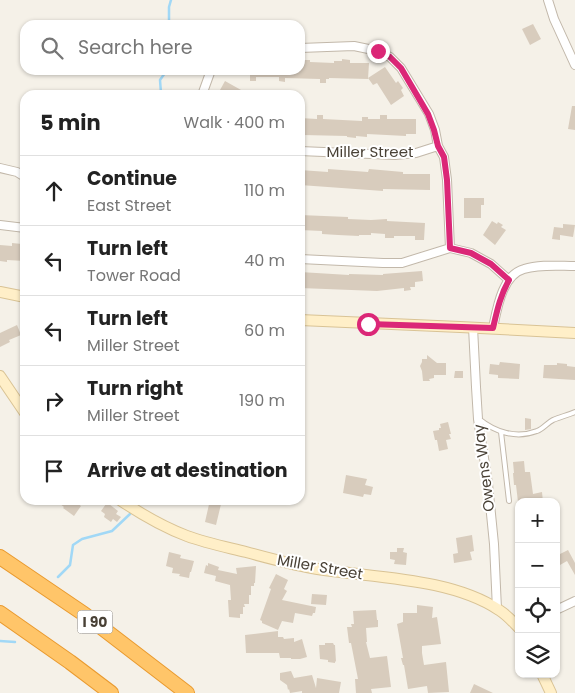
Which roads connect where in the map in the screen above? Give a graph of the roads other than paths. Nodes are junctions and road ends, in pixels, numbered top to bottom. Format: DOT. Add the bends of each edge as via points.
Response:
graph roads {
  1 [pos="548,0"];
  2 [pos="305,48"];
  3 [pos="575,65"];
  4 [pos="209,75"];
  5 [pos="204,90"];
  6 [pos="438,146"];
  7 [pos="305,151"];
  8 [pos="0,168"];
  9 [pos="20,174"];
  10 [pos="0,225"];
  11 [pos="20,227"];
  12 [pos="450,248"];
  13 [pos="305,259"];
  14 [pos="575,266"];
  15 [pos="509,280"];
  16 [pos="0,292"];
  17 [pos="20,296"];
  18 [pos="305,320"];
  19 [pos="473,327"];
  20 [pos="493,328"];
  21 [pos="575,333"];
  22 [pos="0,376"];
  23 [pos="20,406"];
  24 [pos="575,412"];
  25 [pos="478,419"];
  26 [pos="501,432"];
  27 [pos="509,501"];
  28 [pos="127,505"];
  29 [pos="0,557"];
  30 [pos="575,600"];
  31 [pos="497,608"];
  32 [pos="560,608"];
  33 [pos="0,613"];
  34 [pos="515,624"];
  35 [pos="544,678"];
  36 [pos="111,693"];
  37 [pos="187,693"];
  38 [pos="551,693"];
  1 -- 3 [label="street"];
  2 -- 6 [label="street" via="354,46 390,57 401,68 428,114"];
  4 -- 5 [label="street"];
  6 -- 7 [label="street, Miller Street" via="395,155"];
  6 -- 12 [label="street" via="445,164"];
  8 -- 9 [label="street"];
  10 -- 11 [label="street"];
  12 -- 13 [label="street" via="402,262"];
  12 -- 15 [label="street" via="471,253 491,264"];
  14 -- 15 [label="street" via="524,269"];
  15 -- 20 [label="street" via="499,300"];
  16 -- 17 [label="street"];
  18 -- 19 [label="street"];
  19 -- 20 [label="street"];
  19 -- 25 [label="street, Owens Way"];
  20 -- 21 [label="street"];
  22 -- 23 [label="street"];
  24 -- 26 [label="lane" via="526,434"];
  25 -- 26 [label="lane"];
  25 -- 31 [label="street, Owens Way" via="488,484"];
  26 -- 27 [label="lane"];
  28 -- 31 [label="street, Miller Street" via="187,536 312,568 439,586"];
  29 -- 37 [label="highway, I 90" via="84,614"];
  30 -- 32 [label="street"];
  31 -- 34 [label="street, Miller Street"];
  33 -- 36 [label="highway"];
  35 -- 38 [label="street"];
}
